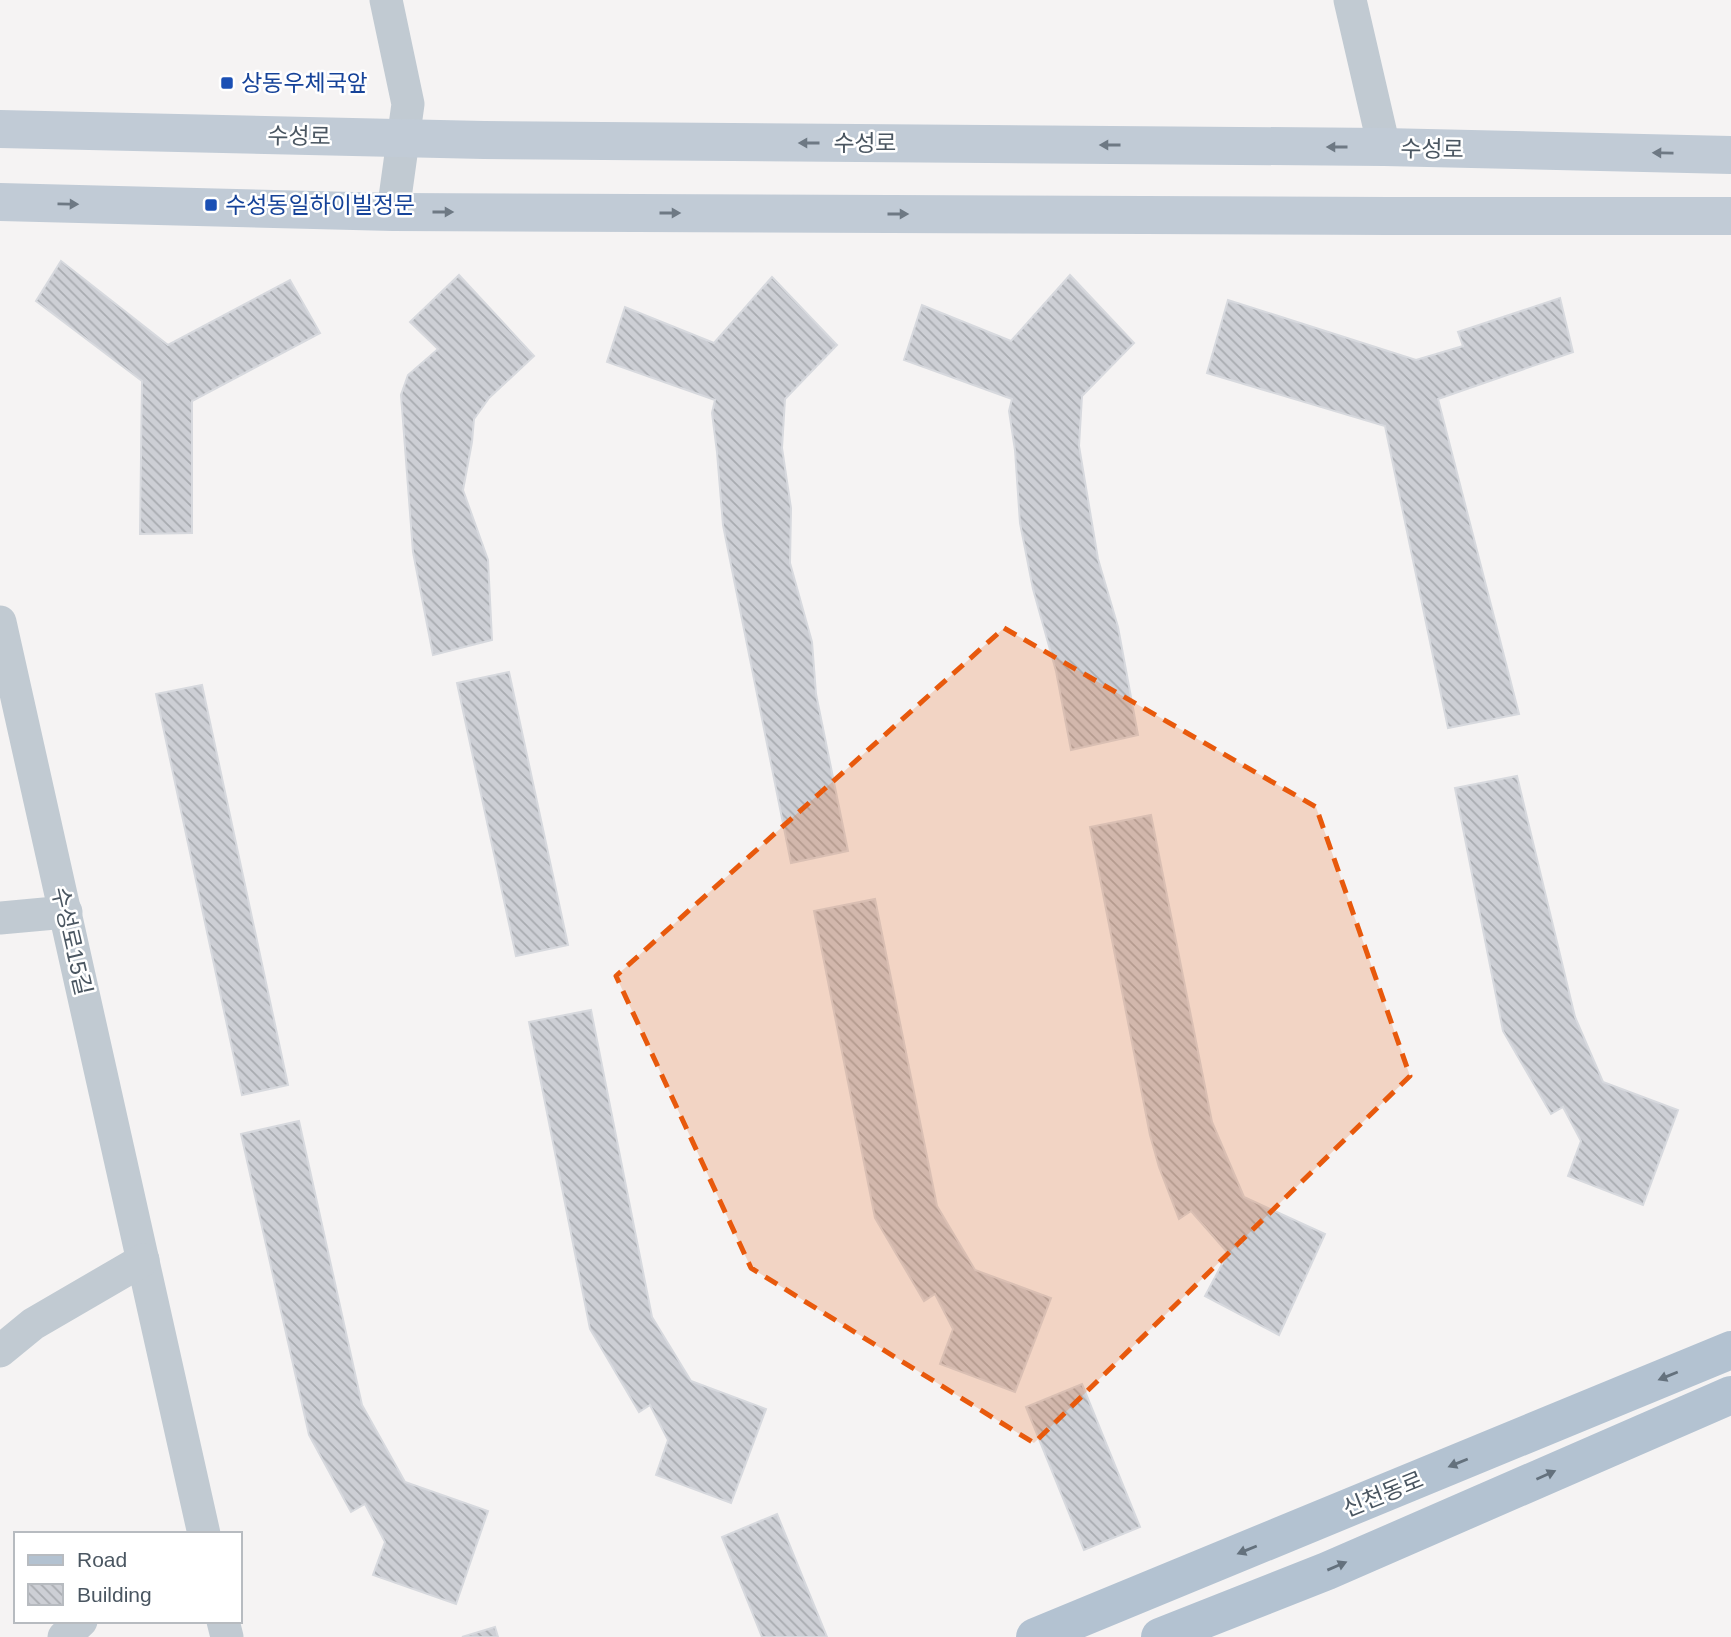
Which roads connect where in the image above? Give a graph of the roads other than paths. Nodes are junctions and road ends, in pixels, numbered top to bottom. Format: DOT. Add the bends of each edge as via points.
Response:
graph roads {
  1 [pos="386,0"];
  2 [pos="1350,0"];
  3 [pos="0,129"];
  4 [pos="403,138"];
  5 [pos="1384,148"];
  6 [pos="1731,155"];
  7 [pos="0,202"];
  8 [pos="393,212"];
  9 [pos="1731,216"];
  10 [pos="0,622"];
  11 [pos="66,912"];
  12 [pos="0,918"];
  13 [pos="143,1260"];
  14 [pos="0,1350"];
  15 [pos="1731,1350"];
  16 [pos="1731,1395"];
  17 [pos="200,1531"];
  18 [pos="79,1623"];
  19 [pos="64,1637"];
  20 [pos="1035,1637"];
  21 [pos="1160,1637"];
  1 -- 4 [label="street" via="408,104"];
  2 -- 5 [label="street"];
  3 -- 4 [label="main road, 수성로"];
  5 -- 4 [label="main road, 수성로, one-way"];
  4 -- 8 [label="street"];
  6 -- 5 [label="main road, 수성로, one-way"];
  7 -- 8 [label="main road, one-way"];
  8 -- 9 [label="main road, one-way"];
  10 -- 11 [label="street, 수성로15길"];
  11 -- 12 [label="street"];
  11 -- 13 [label="street, 수성로15길"];
  13 -- 14 [label="street" via="33,1324"];
  13 -- 17 [label="street, 수성로15길"];
  15 -- 20 [label="main road, 신천동로, one-way"];
  21 -- 16 [label="main road, 신천동로, one-way" via="1327,1571"];
  18 -- 19 [label="street"];
}
